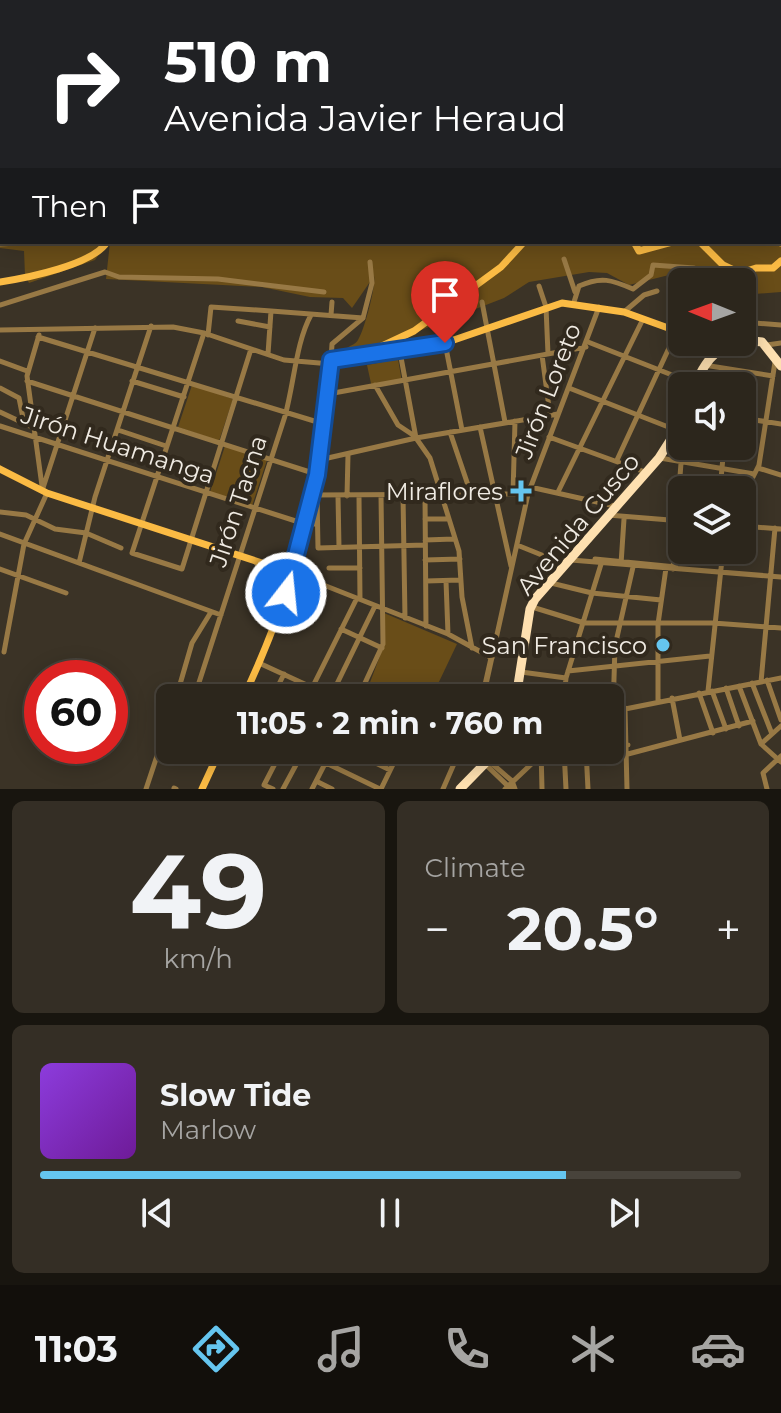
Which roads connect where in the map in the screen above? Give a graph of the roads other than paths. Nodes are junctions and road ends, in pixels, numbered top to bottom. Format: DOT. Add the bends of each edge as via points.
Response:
graph roads {
  1 [pos="105,244"];
  2 [pos="522,244"];
  3 [pos="635,244"];
  4 [pos="665,244"];
  5 [pos="702,244"];
  6 [pos="564,259"];
  7 [pos="781,261"];
  8 [pos="370,262"];
  9 [pos="694,268"];
  10 [pos="0,282"];
  11 [pos="539,286"];
  12 [pos="657,291"];
  13 [pos="324,292"];
  14 [pos="575,293"];
  15 [pos="332,302"];
  16 [pos="482,302"];
  17 [pos="574,302"];
  18 [pos="0,305"];
  19 [pos="546,307"];
  20 [pos="599,307"];
  21 [pos="271,311"];
  22 [pos="624,312"];
  23 [pos="311,315"];
  24 [pos="331,315"];
  25 [pos="363,318"];
  26 [pos="643,319"];
  27 [pos="238,321"];
  28 [pos="756,323"];
  29 [pos="781,325"];
  30 [pos="151,326"];
  31 [pos="270,327"];
  32 [pos="95,328"];
  33 [pos="668,328"];
  34 [pos="0,330"];
  35 [pos="488,330"];
  36 [pos="39,334"];
  37 [pos="206,334"];
  38 [pos="756,342"];
  39 [pos="445,343"];
  40 [pos="781,343"];
  41 [pos="587,345"];
  42 [pos="767,345"];
  43 [pos="251,349"];
  44 [pos="88,351"];
  45 [pos="400,352"];
  46 [pos="268,354"];
  47 [pos="545,354"];
  48 [pos="668,355"];
  49 [pos="376,356"];
  50 [pos="709,356"];
  51 [pos="626,357"];
  52 [pos="0,361"];
  53 [pos="331,362"];
  54 [pos="299,363"];
  55 [pos="495,363"];
  56 [pos="778,363"];
  57 [pos="703,364"];
  58 [pos="138,365"];
  59 [pos="660,370"];
  60 [pos="733,370"];
  61 [pos="27,371"];
  62 [pos="450,371"];
  63 [pos="700,372"];
  64 [pos="668,373"];
  65 [pos="773,376"];
  66 [pos="405,380"];
  67 [pos="27,381"];
  68 [pos="132,381"];
  69 [pos="189,381"];
  70 [pos="375,385"];
  71 [pos="0,388"];
  72 [pos="569,388"];
  73 [pos="328,394"];
  74 [pos="73,396"];
  75 [pos="238,396"];
  76 [pos="184,397"];
  77 [pos="604,402"];
  78 [pos="0,412"];
  79 [pos="122,412"];
  80 [pos="286,412"];
  81 [pos="558,414"];
  82 [pos="550,415"];
  83 [pos="638,415"];
  84 [pos="756,420"];
  85 [pos="515,421"];
  86 [pos="505,422"];
  87 [pos="765,422"];
  88 [pos="24,423"];
  89 [pos="668,423"];
  90 [pos="324,424"];
  91 [pos="781,424"];
  92 [pos="0,426"];
  93 [pos="480,427"];
  94 [pos="35,428"];
  95 [pos="174,429"];
  96 [pos="118,430"];
  97 [pos="462,430"];
  98 [pos="450,432"];
  99 [pos="549,437"];
  100 [pos="416,438"];
  101 [pos="37,440"];
  102 [pos="223,444"];
  103 [pos="668,444"];
  104 [pos="57,446"];
  105 [pos="166,446"];
  106 [pos="582,447"];
  107 [pos="348,455"];
  108 [pos="659,458"];
  109 [pos="270,460"];
  110 [pos="319,460"];
  111 [pos="617,460"];
  112 [pos="723,460"];
  113 [pos="108,462"];
  114 [pos="681,463"];
  115 [pos="0,469"];
  116 [pos="722,469"];
  117 [pos="756,471"];
  118 [pos="646,473"];
  119 [pos="317,475"];
  120 [pos="781,475"];
  121 [pos="681,476"];
  122 [pos="721,476"];
  123 [pos="754,476"];
  124 [pos="155,478"];
  125 [pos="529,490"];
  126 [pos="44,492"];
  127 [pos="558,492"];
  128 [pos="207,493"];
  129 [pos="442,494"];
  130 [pos="471,494"];
  131 [pos="493,494"];
  132 [pos="513,494"];
  133 [pos="314,495"];
  134 [pos="359,495"];
  135 [pos="381,495"];
  136 [pos="403,495"];
  137 [pos="425,495"];
  138 [pos="338,496"];
  139 [pos="347,496"];
  140 [pos="615,506"];
  141 [pos="92,508"];
  142 [pos="254,508"];
  143 [pos="0,512"];
  144 [pos="607,515"];
  145 [pos="34,517"];
  146 [pos="425,519"];
  147 [pos="447,519"];
  148 [pos="624,519"];
  149 [pos="668,521"];
  150 [pos="140,524"];
  151 [pos="305,524"];
  152 [pos="317,524"];
  153 [pos="756,527"];
  154 [pos="778,529"];
  155 [pos="86,533"];
  156 [pos="0,534"];
  157 [pos="454,539"];
  158 [pos="191,542"];
  159 [pos="425,542"];
  160 [pos="24,544"];
  161 [pos="517,545"];
  162 [pos="382,546"];
  163 [pos="404,546"];
  164 [pos="339,547"];
  165 [pos="360,547"];
  166 [pos="121,548"];
  167 [pos="240,558"];
  168 [pos="460,559"];
  169 [pos="425,560"];
  170 [pos="569,560"];
  171 [pos="255,562"];
  172 [pos="602,562"];
  173 [pos="79,563"];
  174 [pos="621,564"];
  175 [pos="671,564"];
  176 [pos="722,564"];
  177 [pos="633,565"];
  178 [pos="511,567"];
  179 [pos="329,568"];
  180 [pos="360,568"];
  181 [pos="670,568"];
  182 [pos="0,569"];
  183 [pos="722,572"];
  184 [pos="293,573"];
  185 [pos="16,575"];
  186 [pos="771,577"];
  187 [pos="781,577"];
  188 [pos="460,580"];
  189 [pos="426,581"];
  190 [pos="446,581"];
  191 [pos="550,583"];
  192 [pos="66,593"];
  193 [pos="592,593"];
  194 [pos="625,596"];
  195 [pos="358,598"];
  196 [pos="661,600"];
  197 [pos="375,606"];
  198 [pos="531,607"];
  199 [pos="382,609"];
  200 [pos="211,612"];
  201 [pos="280,614"];
  202 [pos="221,615"];
  203 [pos="405,618"];
  204 [pos="584,623"];
  205 [pos="713,623"];
  206 [pos="619,624"];
  207 [pos="658,624"];
  208 [pos="426,626"];
  209 [pos="767,627"];
  210 [pos="781,628"];
  211 [pos="341,629"];
  212 [pos="448,634"];
  213 [pos="360,637"];
  214 [pos="382,648"];
  215 [pos="472,648"];
  216 [pos="4,652"];
  217 [pos="710,656"];
  218 [pos="492,658"];
  219 [pos="656,662"];
  220 [pos="259,663"];
  221 [pos="612,667"];
  222 [pos="520,672"];
  223 [pos="284,673"];
  224 [pos="567,675"];
  225 [pos="781,679"];
  226 [pos="764,681"];
  227 [pos="752,683"];
  228 [pos="180,684"];
  229 [pos="199,684"];
  230 [pos="249,684"];
  231 [pos="279,684"];
  232 [pos="305,684"];
  233 [pos="314,684"];
  234 [pos="338,684"];
  235 [pos="364,684"];
  236 [pos="486,684"];
  237 [pos="518,684"];
  238 [pos="566,684"];
  239 [pos="612,684"];
  240 [pos="739,686"];
  241 [pos="726,688"];
  242 [pos="710,691"];
  243 [pos="699,693"];
  244 [pos="672,698"];
  245 [pos="658,702"];
  246 [pos="625,708"];
  247 [pos="781,720"];
  248 [pos="753,721"];
  249 [pos="739,726"];
  250 [pos="781,726"];
  251 [pos="726,729"];
  252 [pos="713,733"];
  253 [pos="772,734"];
  254 [pos="680,741"];
  255 [pos="761,744"];
  256 [pos="624,745"];
  257 [pos="628,745"];
  258 [pos="628,754"];
  259 [pos="780,759"];
  260 [pos="156,760"];
  261 [pos="214,764"];
  262 [pos="274,764"];
  263 [pos="296,764"];
  264 [pos="325,764"];
  265 [pos="328,764"];
  266 [pos="378,764"];
  267 [pos="393,764"];
  268 [pos="454,764"];
  269 [pos="486,764"];
  270 [pos="488,764"];
  271 [pos="531,764"];
  272 [pos="542,764"];
  273 [pos="565,764"];
  274 [pos="586,764"];
  275 [pos="390,770"];
  276 [pos="316,781"];
  277 [pos="510,787"];
  278 [pos="146,789"];
  279 [pos="202,789"];
  280 [pos="273,789"];
  281 [pos="283,789"];
  282 [pos="312,789"];
  283 [pos="332,789"];
  284 [pos="380,789"];
  285 [pos="443,789"];
  286 [pos="460,789"];
  287 [pos="542,789"];
  288 [pos="566,789"];
  289 [pos="588,789"];
  290 [pos="627,789"];
  291 [pos="767,789"];
  1 -- 10 [label="main road" via="98,252 49,271"];
  2 -- 49 [label="main road" via="501,267 414,331 382,346"];
  3 -- 4 [label="main road" via="639,251"];
  5 -- 7 [label="main road" via="740,273 773,268"];
  6 -- 14 [label="street"];
  8 -- 25 [label="street" via="372,283"];
  9 -- 14 [label="street" via="653,265 651,275 633,289 605,278 586,283"];
  11 -- 19 [label="street"];
  12 -- 22 [label="street"];
  13 -- 18 [label="street" via="105,272"];
  14 -- 17 [label="street"];
  15 -- 24 [label="street"];
  16 -- 35 [label="street"];
  17 -- 19 [label="main road"];
  17 -- 20 [label="main road"];
  19 -- 35 [label="main road"];
  19 -- 47 [label="street"];
  20 -- 22 [label="main road"];
  20 -- 41 [label="street, Jirón Loreto"];
  21 -- 23 [label="street"];
  21 -- 31 [label="street"];
  21 -- 37 [label="street" via="211,307"];
  22 -- 26 [label="main road"];
  23 -- 24 [label="street"];
  23 -- 54 [label="street, Jirón Tacna" via="302,334"];
  24 -- 25 [label="street"];
  25 -- 53 [label="street" via="332,344"];
  26 -- 33 [label="main road"];
  26 -- 51 [label="street"];
  27 -- 31 [label="street"];
  28 -- 29 [label="street"];
  30 -- 32 [label="street"];
  30 -- 37 [label="street"];
  30 -- 58 [label="street"];
  31 -- 46 [label="street"];
  32 -- 36 [label="street"];
  32 -- 44 [label="street"];
  34 -- 36 [label="street"];
  35 -- 39 [label="main road"];
  35 -- 55 [label="street"];
  36 -- 44 [label="street"];
  36 -- 61 [label="street"];
  37 -- 43 [label="street"];
  37 -- 69 [label="street"];
  38 -- 42 [label="highway"];
  39 -- 45 [label="main road"];
  39 -- 62 [label="street"];
  40 -- 42 [label="street"];
  41 -- 47 [label="street"];
  41 -- 51 [label="street"];
  41 -- 72 [label="street, Jirón Loreto"];
  42 -- 56 [label="highway"];
  43 -- 46 [label="street"];
  43 -- 75 [label="street"];
  44 -- 58 [label="street"];
  44 -- 74 [label="street"];
  45 -- 49 [label="main road"];
  45 -- 66 [label="street"];
  46 -- 54 [label="street"];
  47 -- 55 [label="street"];
  47 -- 82 [label="street"];
  48 -- 59 [label="street"];
  49 -- 53 [label="main road"];
  50 -- 57 [label="highway"];
  51 -- 59 [label="street"];
  51 -- 77 [label="street"];
  52 -- 61 [label="street"];
  53 -- 54 [label="street"];
  53 -- 73 [label="main road"];
  54 -- 80 [label="street, Jirón Tacna"];
  55 -- 62 [label="street"];
  55 -- 86 [label="street"];
  56 -- 65 [label="street"];
  57 -- 60 [label="street"];
  57 -- 63 [label="highway"];
  58 -- 68 [label="street"];
  58 -- 69 [label="street"];
  59 -- 64 [label="street"];
  59 -- 83 [label="street"];
  60 -- 65 [label="street"];
  61 -- 67 [label="street"];
  62 -- 66 [label="street"];
  62 -- 97 [label="street"];
  65 -- 87 [label="street"];
  66 -- 70 [label="street"];
  66 -- 100 [label="street"];
  67 -- 74 [label="street"];
  67 -- 94 [label="street"];
  68 -- 76 [label="street"];
  68 -- 79 [label="street"];
  69 -- 75 [label="street"];
  69 -- 76 [label="street"];
  70 -- 73 [label="street"];
  70 -- 100 [label="street" via="398,425"];
  71 -- 88 [label="street" via="19,398"];
  72 -- 77 [label="street"];
  72 -- 81 [label="street, Jirón Loreto"];
  73 -- 90 [label="main road"];
  74 -- 79 [label="street"];
  74 -- 104 [label="street"];
  75 -- 80 [label="street"];
  75 -- 102 [label="street"];
  76 -- 95 [label="street"];
  77 -- 83 [label="street"];
  77 -- 106 [label="street"];
  78 -- 88 [label="street"];
  79 -- 95 [label="street"];
  79 -- 96 [label="street"];
  80 -- 90 [label="street"];
  80 -- 109 [label="street, Jirón Tacna"];
  81 -- 82 [label="street"];
  81 -- 99 [label="street, Jirón Loreto"];
  82 -- 85 [label="street"];
  83 -- 89 [label="street"];
  83 -- 111 [label="street"];
  84 -- 87 [label="street"];
  85 -- 86 [label="street"];
  85 -- 132 [label="street"];
  86 -- 93 [label="street"];
  87 -- 91 [label="street"];
  87 -- 117 [label="street"];
  88 -- 94 [label="street"];
  90 -- 110 [label="main road"];
  92 -- 101 [label="street, Jirón Huamanga"];
  93 -- 97 [label="street"];
  93 -- 131 [label="street"];
  94 -- 101 [label="street"];
  95 -- 102 [label="street"];
  95 -- 105 [label="street"];
  96 -- 105 [label="street"];
  96 -- 113 [label="street"];
  97 -- 98 [label="street"];
  98 -- 100 [label="street"];
  98 -- 130 [label="street"];
  99 -- 106 [label="street"];
  99 -- 125 [label="street, Jirón Loreto"];
  100 -- 107 [label="street"];
  100 -- 129 [label="street" via="430,458"];
  101 -- 104 [label="street, Jirón Huamanga"];
  101 -- 126 [label="street"];
  102 -- 109 [label="street"];
  102 -- 128 [label="street"];
  103 -- 108 [label="highway, Avenida Cusco"];
  104 -- 113 [label="street, Jirón Huamanga"];
  104 -- 126 [label="street"];
  105 -- 124 [label="street"];
  106 -- 111 [label="street"];
  106 -- 127 [label="street"];
  107 -- 110 [label="street"];
  107 -- 139 [label="street"];
  108 -- 114 [label="street"];
  108 -- 118 [label="highway, Avenida Cusco"];
  109 -- 119 [label="street"];
  109 -- 142 [label="street, Jirón Tacna"];
  110 -- 119 [label="main road"];
  111 -- 118 [label="street"];
  112 -- 116 [label="street"];
  113 -- 124 [label="street, Jirón Huamanga"];
  113 -- 141 [label="street"];
  114 -- 116 [label="street"];
  114 -- 121 [label="street"];
  115 -- 126 [label="main road"];
  116 -- 117 [label="street"];
  116 -- 122 [label="street"];
  117 -- 120 [label="street"];
  117 -- 123 [label="street"];
  118 -- 140 [label="highway, Avenida Cusco"];
  119 -- 133 [label="main road"];
  124 -- 128 [label="street, Jirón Huamanga"];
  124 -- 150 [label="street"];
  125 -- 127 [label="street"];
  125 -- 132 [label="street"];
  125 -- 161 [label="street, Jirón Loreto"];
  126 -- 141 [label="main road"];
  126 -- 145 [label="street"];
  127 -- 140 [label="street"];
  128 -- 142 [label="street, Jirón Huamanga"];
  128 -- 158 [label="street"];
  129 -- 130 [label="street"];
  129 -- 137 [label="street"];
  129 -- 147 [label="street"];
  130 -- 131 [label="street"];
  131 -- 132 [label="street"];
  131 -- 178 [label="street"];
  133 -- 138 [label="street"];
  133 -- 151 [label="main road"];
  133 -- 152 [label="street"];
  134 -- 135 [label="street"];
  134 -- 139 [label="street"];
  134 -- 165 [label="street"];
  135 -- 136 [label="street"];
  135 -- 162 [label="street"];
  136 -- 137 [label="street"];
  136 -- 163 [label="street"];
  137 -- 146 [label="street"];
  138 -- 139 [label="street"];
  138 -- 164 [label="street"];
  140 -- 144 [label="highway, Avenida Cusco"];
  141 -- 150 [label="main road"];
  141 -- 155 [label="street"];
  142 -- 151 [label="street, Jirón Huamanga"];
  142 -- 167 [label="street, Jirón Tacna"];
  143 -- 145 [label="street"];
  144 -- 148 [label="street"];
  144 -- 170 [label="highway, Avenida Cusco"];
  145 -- 155 [label="street" via="55,529"];
  145 -- 160 [label="street"];
  146 -- 147 [label="street"];
  146 -- 159 [label="street"];
  147 -- 157 [label="street"];
  148 -- 149 [label="street"];
  148 -- 174 [label="street"];
  150 -- 158 [label="main road"];
  150 -- 158 [label="street" via="132,553 182,569"];
  151 -- 152 [label="street, Jirón Huamanga"];
  151 -- 184 [label="main road"];
  152 -- 164 [label="street" via="318,548"];
  153 -- 154 [label="street"];
  154 -- 186 [label="street"];
  155 -- 166 [label="street"];
  155 -- 173 [label="street"];
  156 -- 160 [label="street"];
  157 -- 159 [label="street"];
  157 -- 168 [label="street"];
  158 -- 167 [label="main road"];
  159 -- 163 [label="street"];
  159 -- 169 [label="street"];
  160 -- 173 [label="street"];
  160 -- 185 [label="street"];
  161 -- 170 [label="street"];
  161 -- 178 [label="street, Jirón Loreto"];
  162 -- 163 [label="street"];
  162 -- 165 [label="street"];
  162 -- 199 [label="street"];
  163 -- 203 [label="street"];
  164 -- 165 [label="street"];
  165 -- 180 [label="street"];
  167 -- 171 [label="main road"];
  167 -- 202 [label="street, Jirón Tacna"];
  168 -- 169 [label="street"];
  168 -- 188 [label="street"];
  169 -- 189 [label="street"];
  170 -- 172 [label="street"];
  170 -- 191 [label="highway, Avenida Cusco"];
  171 -- 184 [label="main road"];
  171 -- 201 [label="street" via="272,582"];
  172 -- 174 [label="street"];
  172 -- 193 [label="street"];
  173 -- 200 [label="street"];
  174 -- 177 [label="street"];
  175 -- 181 [label="street"];
  176 -- 183 [label="street"];
  177 -- 181 [label="street"];
  177 -- 194 [label="street"];
  178 -- 218 [label="street, Jirón Loreto"];
  179 -- 180 [label="street"];
  180 -- 195 [label="street"];
  181 -- 183 [label="street"];
  181 -- 196 [label="street"];
  182 -- 185 [label="street"];
  183 -- 186 [label="street"];
  183 -- 205 [label="street"];
  184 -- 195 [label="street"];
  184 -- 201 [label="main road"];
  185 -- 192 [label="street"];
  185 -- 216 [label="street"];
  186 -- 187 [label="street"];
  186 -- 209 [label="street"];
  188 -- 190 [label="street"];
  188 -- 215 [label="street"];
  189 -- 190 [label="street"];
  189 -- 208 [label="street"];
  190 -- 212 [label="street"];
  191 -- 193 [label="street"];
  191 -- 198 [label="highway, Avenida Cusco"];
  193 -- 194 [label="street"];
  193 -- 204 [label="street"];
  194 -- 196 [label="street"];
  194 -- 206 [label="street"];
  195 -- 197 [label="street"];
  195 -- 211 [label="street"];
  196 -- 207 [label="street"];
  197 -- 199 [label="street"];
  197 -- 213 [label="street"];
  198 -- 204 [label="street"];
  198 -- 222 [label="highway, Avenida Cusco"];
  199 -- 203 [label="street"];
  199 -- 214 [label="street"];
  200 -- 202 [label="street"];
  200 -- 228 [label="street" via="192,643"];
  201 -- 220 [label="main road"];
  202 -- 229 [label="street, Jirón Tacna"];
  203 -- 208 [label="street"];
  204 -- 206 [label="street"];
  204 -- 224 [label="street"];
  205 -- 207 [label="street"];
  205 -- 209 [label="street"];
  205 -- 217 [label="street"];
  206 -- 207 [label="street"];
  206 -- 221 [label="street"];
  207 -- 219 [label="street"];
  208 -- 212 [label="street"];
  209 -- 210 [label="street"];
  209 -- 226 [label="street"];
  211 -- 213 [label="street"];
  211 -- 233 [label="street"];
  212 -- 215 [label="street"];
  213 -- 214 [label="street"];
  213 -- 234 [label="street"];
  214 -- 235 [label="street"];
  215 -- 218 [label="street"];
  217 -- 219 [label="street"];
  217 -- 242 [label="street"];
  218 -- 236 [label="street, Jirón Loreto"];
  219 -- 221 [label="street"];
  219 -- 245 [label="street"];
  220 -- 223 [label="street"];
  220 -- 230 [label="main road"];
  221 -- 224 [label="street"];
  221 -- 239 [label="street"];
  222 -- 224 [label="street"];
  222 -- 237 [label="highway, Avenida Cusco"];
  223 -- 231 [label="street"];
  223 -- 232 [label="street"];
  224 -- 238 [label="street"];
  225 -- 226 [label="street"];
  226 -- 227 [label="street"];
  226 -- 247 [label="street"];
  227 -- 240 [label="street"];
  227 -- 253 [label="street"];
  240 -- 241 [label="street"];
  240 -- 248 [label="street"];
  241 -- 242 [label="street"];
  241 -- 249 [label="street"];
  242 -- 243 [label="street"];
  242 -- 251 [label="street"];
  243 -- 244 [label="street"];
  243 -- 252 [label="street"];
  244 -- 245 [label="street"];
  244 -- 254 [label="street"];
  245 -- 246 [label="street"];
  246 -- 257 [label="street"];
  248 -- 249 [label="street"];
  248 -- 255 [label="street"];
  249 -- 251 [label="street"];
  250 -- 253 [label="street"];
  251 -- 252 [label="street"];
  252 -- 254 [label="street"];
  253 -- 255 [label="street"];
  254 -- 258 [label="street"];
  255 -- 259 [label="street"];
  256 -- 257 [label="street"];
  257 -- 258 [label="street"];
  258 -- 290 [label="street"];
  259 -- 291 [label="street" via="763,773"];
  260 -- 278 [label="street"];
  261 -- 279 [label="main road"];
  262 -- 280 [label="street" via="264,785"];
  263 -- 281 [label="street"];
  264 -- 276 [label="street"];
  265 -- 284 [label="street"];
  266 -- 275 [label="street"];
  267 -- 275 [label="street"];
  268 -- 285 [label="street"];
  269 -- 286 [label="highway"];
  270 -- 277 [label="street"];
  271 -- 277 [label="street"];
  272 -- 287 [label="street"];
  273 -- 288 [label="street"];
  274 -- 289 [label="street"];
  275 -- 284 [label="street"];
  276 -- 282 [label="street"];
  276 -- 283 [label="street"];
}
